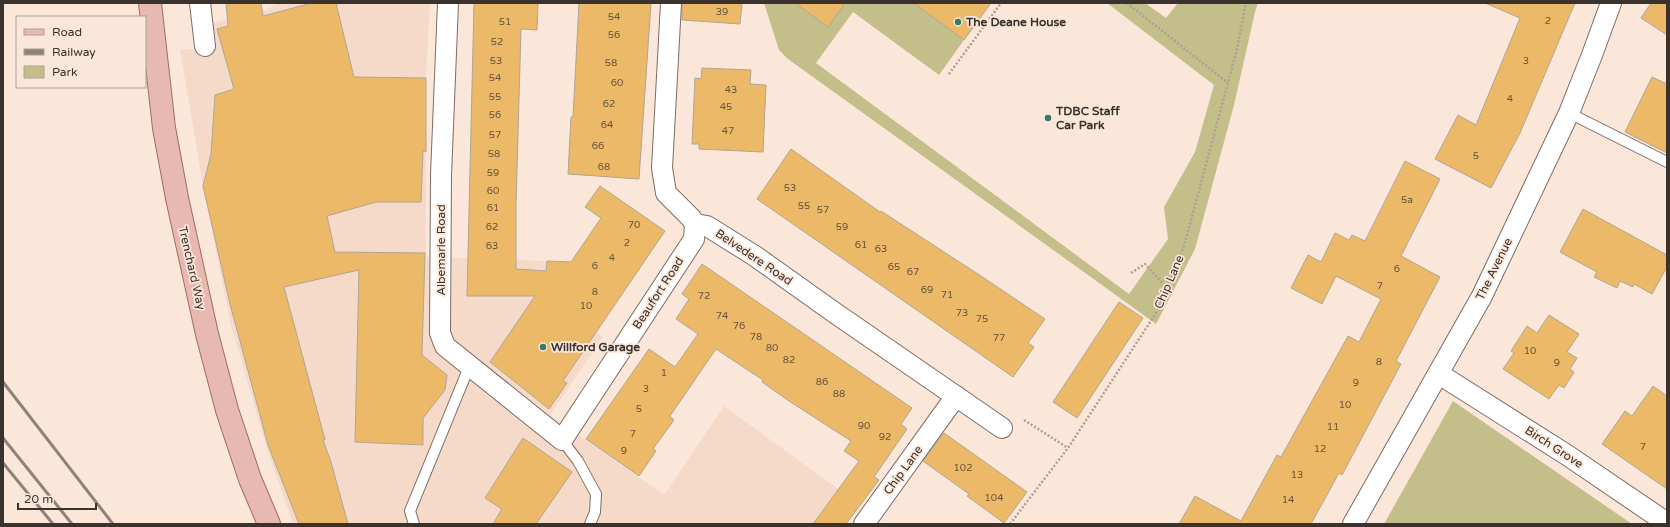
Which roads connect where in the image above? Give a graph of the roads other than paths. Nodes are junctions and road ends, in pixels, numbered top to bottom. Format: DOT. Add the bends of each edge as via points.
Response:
graph roads {
  1 [pos="150,3"];
  2 [pos="200,3"];
  3 [pos="448,3"];
  4 [pos="671,3"];
  5 [pos="1611,3"];
  6 [pos="205,46"];
  7 [pos="1569,113"];
  8 [pos="1667,162"];
  9 [pos="695,224"];
  10 [pos="469,366"];
  11 [pos="1439,374"];
  12 [pos="956,396"];
  13 [pos="1002,428"];
  14 [pos="562,440"];
  15 [pos="1667,523"];
  16 [pos="269,524"];
  17 [pos="414,524"];
  18 [pos="590,524"];
  19 [pos="864,524"];
  20 [pos="1353,524"];
  1 -- 16 [label="main road, Trenchard Way" via="164,128 205,326 227,410 250,479"];
  2 -- 6 [label="street"];
  3 -- 10 [label="street, Albemarle Road" via="441,175 440,333 445,346"];
  4 -- 9 [label="street, Belvedere Road" via="662,168 666,193"];
  5 -- 7 [label="street, The Avenue"];
  7 -- 8 [label="lane"];
  7 -- 11 [label="street, The Avenue" via="1482,296"];
  9 -- 12 [label="street, Belvedere Road" via="706,226 755,256"];
  9 -- 14 [label="street, Beaufort Road" via="694,238"];
  10 -- 14 [label="street, Albemarle Road"];
  10 -- 17 [label="lane" via="410,511"];
  11 -- 15 [label="street, Birch Grove" via="1567,455"];
  11 -- 20 [label="street, The Avenue"];
  12 -- 13 [label="street, Belvedere Road"];
  12 -- 19 [label="street, Chip Lane"];
  14 -- 18 [label="lane" via="578,461 596,494 595,512"];
}
